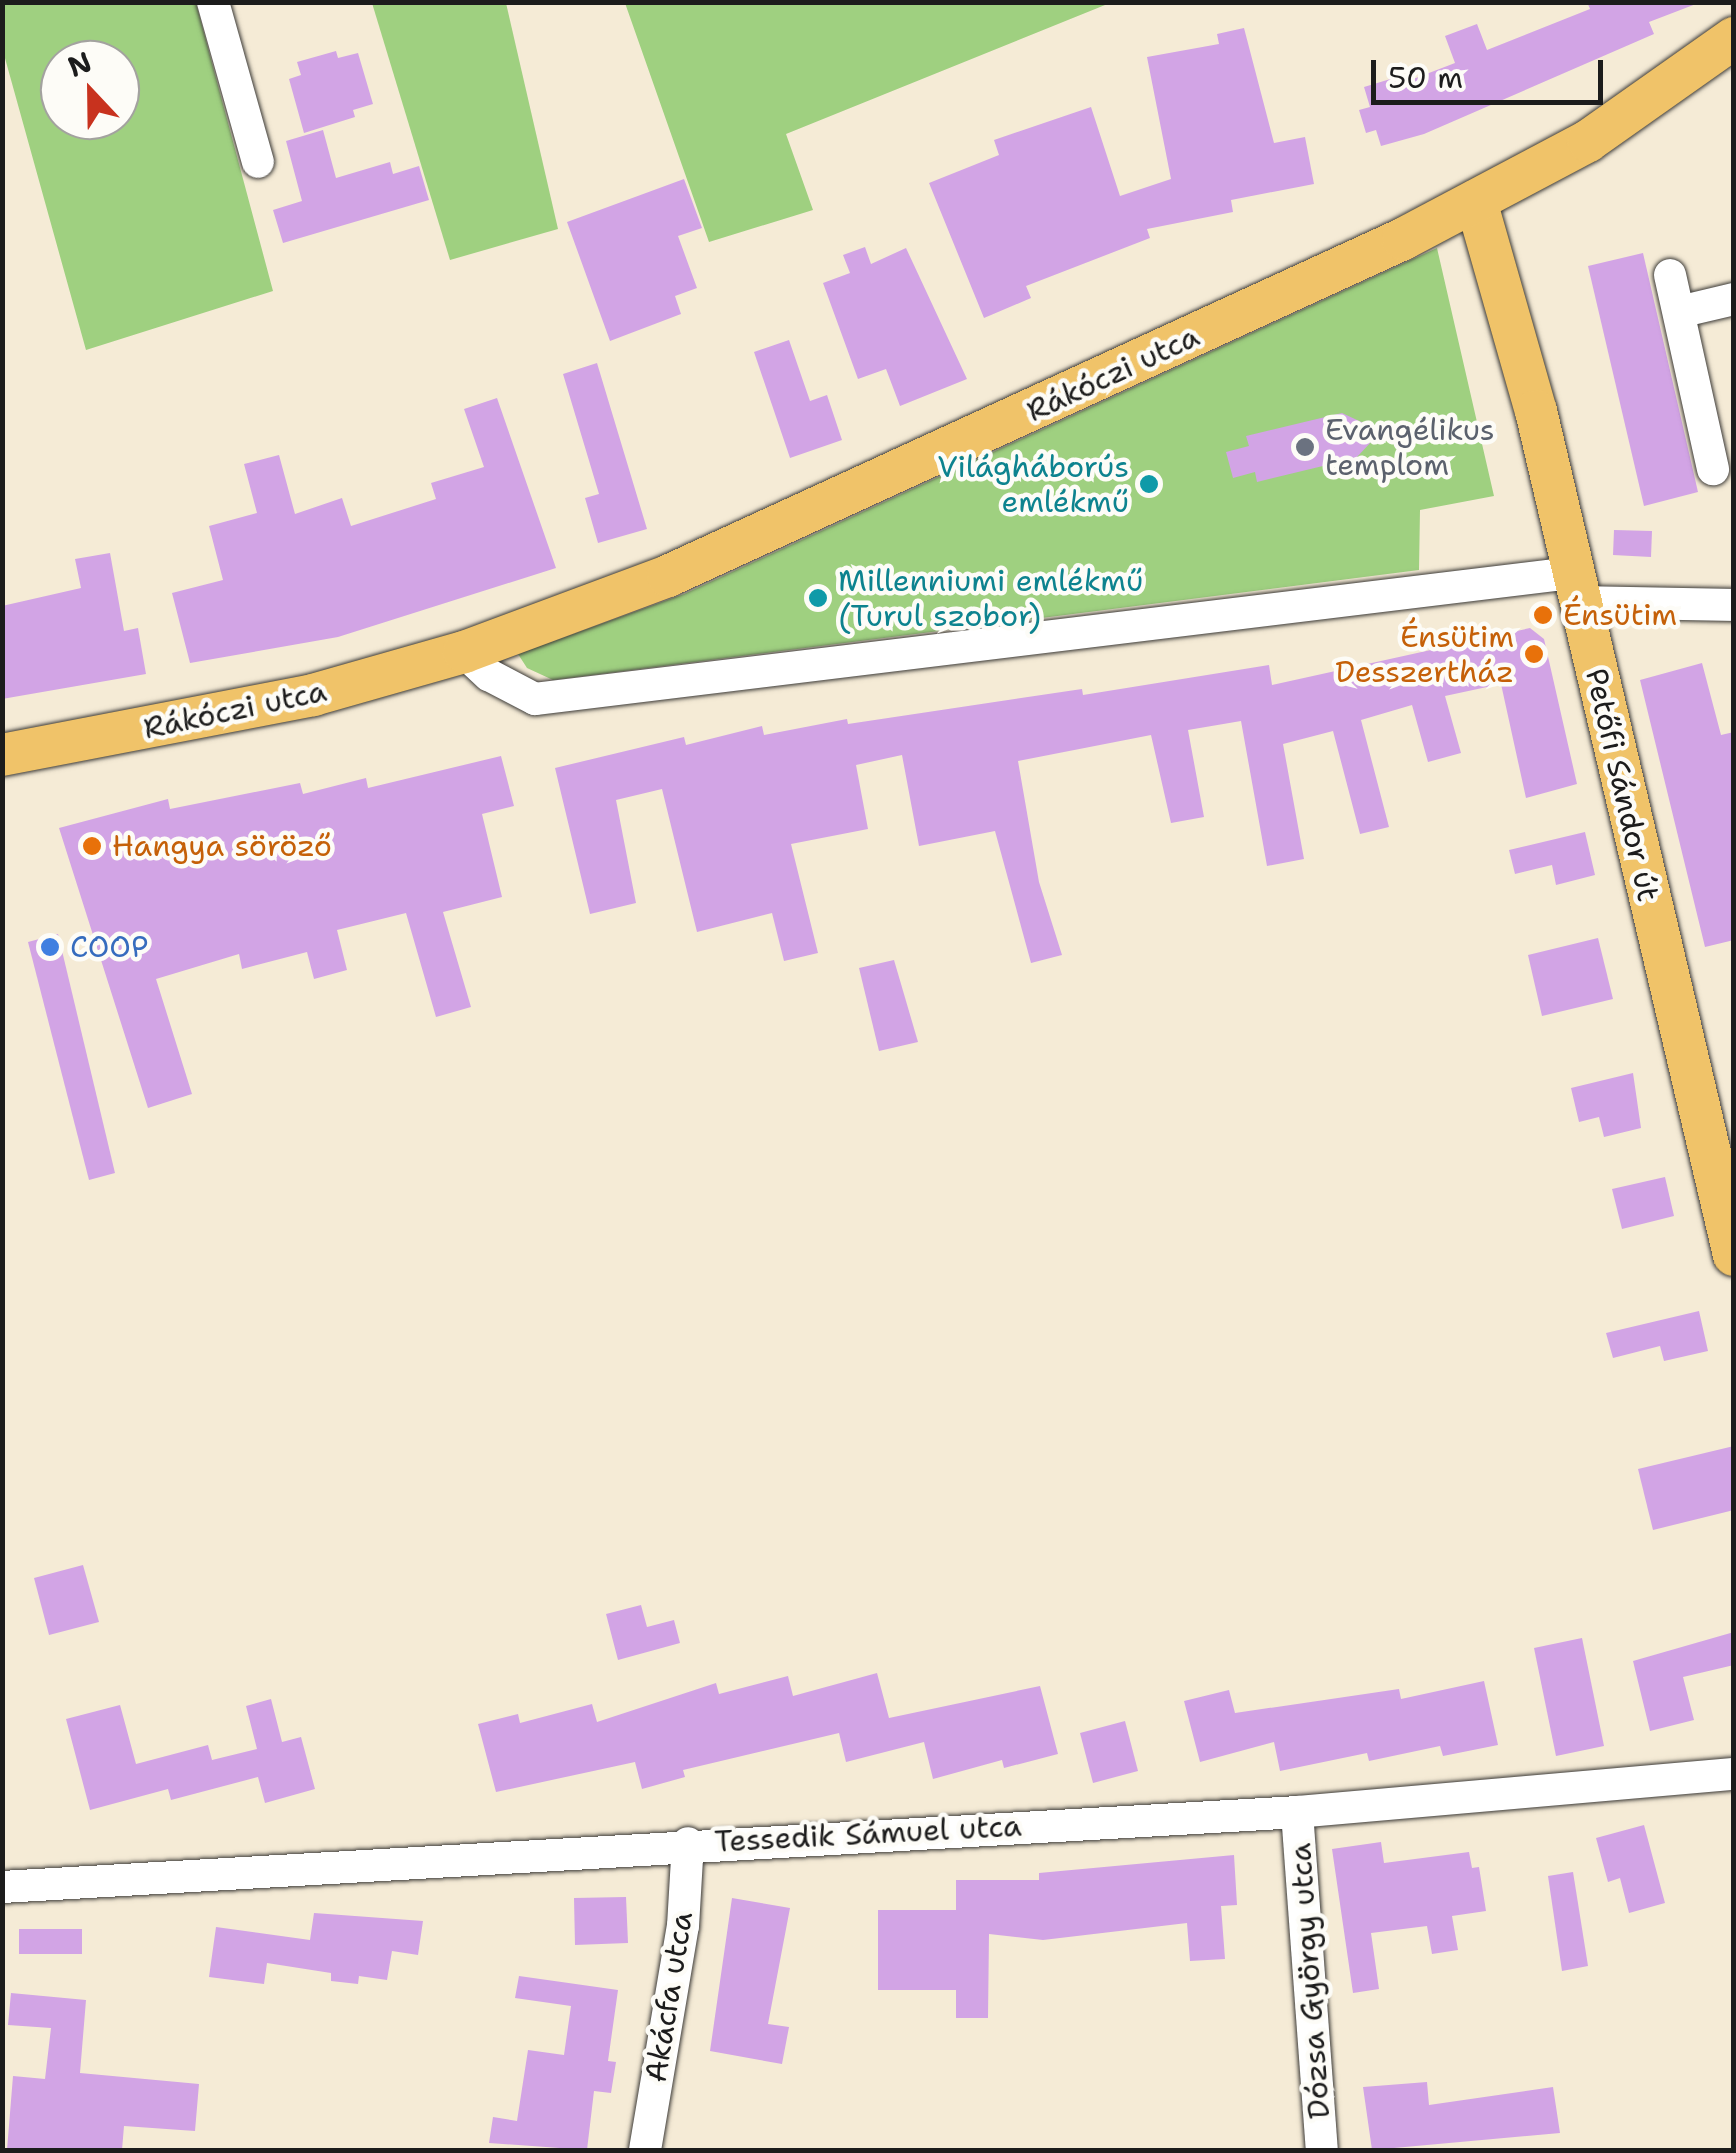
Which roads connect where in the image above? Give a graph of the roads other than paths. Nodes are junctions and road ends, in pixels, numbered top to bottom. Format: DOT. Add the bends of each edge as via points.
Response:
graph roads {
  1 [pos="213,2"];
  2 [pos="1734,38"];
  3 [pos="258,162"];
  4 [pos="1476,201"];
  5 [pos="1670,275"];
  6 [pos="1734,299"];
  7 [pos="1678,312"];
  8 [pos="1713,469"];
  9 [pos="1576,587"];
  10 [pos="1734,605"];
  11 [pos="464,652"];
  12 [pos="2,755"];
  13 [pos="1734,1255"];
  14 [pos="1734,1774"];
  15 [pos="1298,1812"];
  16 [pos="688,1843"];
  17 [pos="2,1887"];
  18 [pos="645,2150"];
  19 [pos="1322,2150"];
  1 -- 3 [label="street"];
  2 -- 4 [label="main road, Rákóczi utca" via="1588,142"];
  4 -- 9 [label="main road, Petőfi Sándor út" via="1491,235"];
  4 -- 11 [label="main road, Rákóczi utca" via="907,471 668,576"];
  5 -- 7 [label="street"];
  6 -- 7 [label="street"];
  7 -- 8 [label="street"];
  9 -- 10 [label="street"];
  9 -- 11 [label="street" via="535,699 488,675"];
  9 -- 13 [label="main road, Petőfi Sándor út"];
  11 -- 12 [label="main road, Rákóczi utca" via="313,695"];
  14 -- 15 [label="street, Tessedik Sámuel utca"];
  15 -- 16 [label="street, Tessedik Sámuel utca"];
  15 -- 19 [label="street, Dózsa György utca"];
  16 -- 17 [label="street, Tessedik Sámuel utca"];
  16 -- 18 [label="street, Akácfa utca" via="683,1926"];
}
